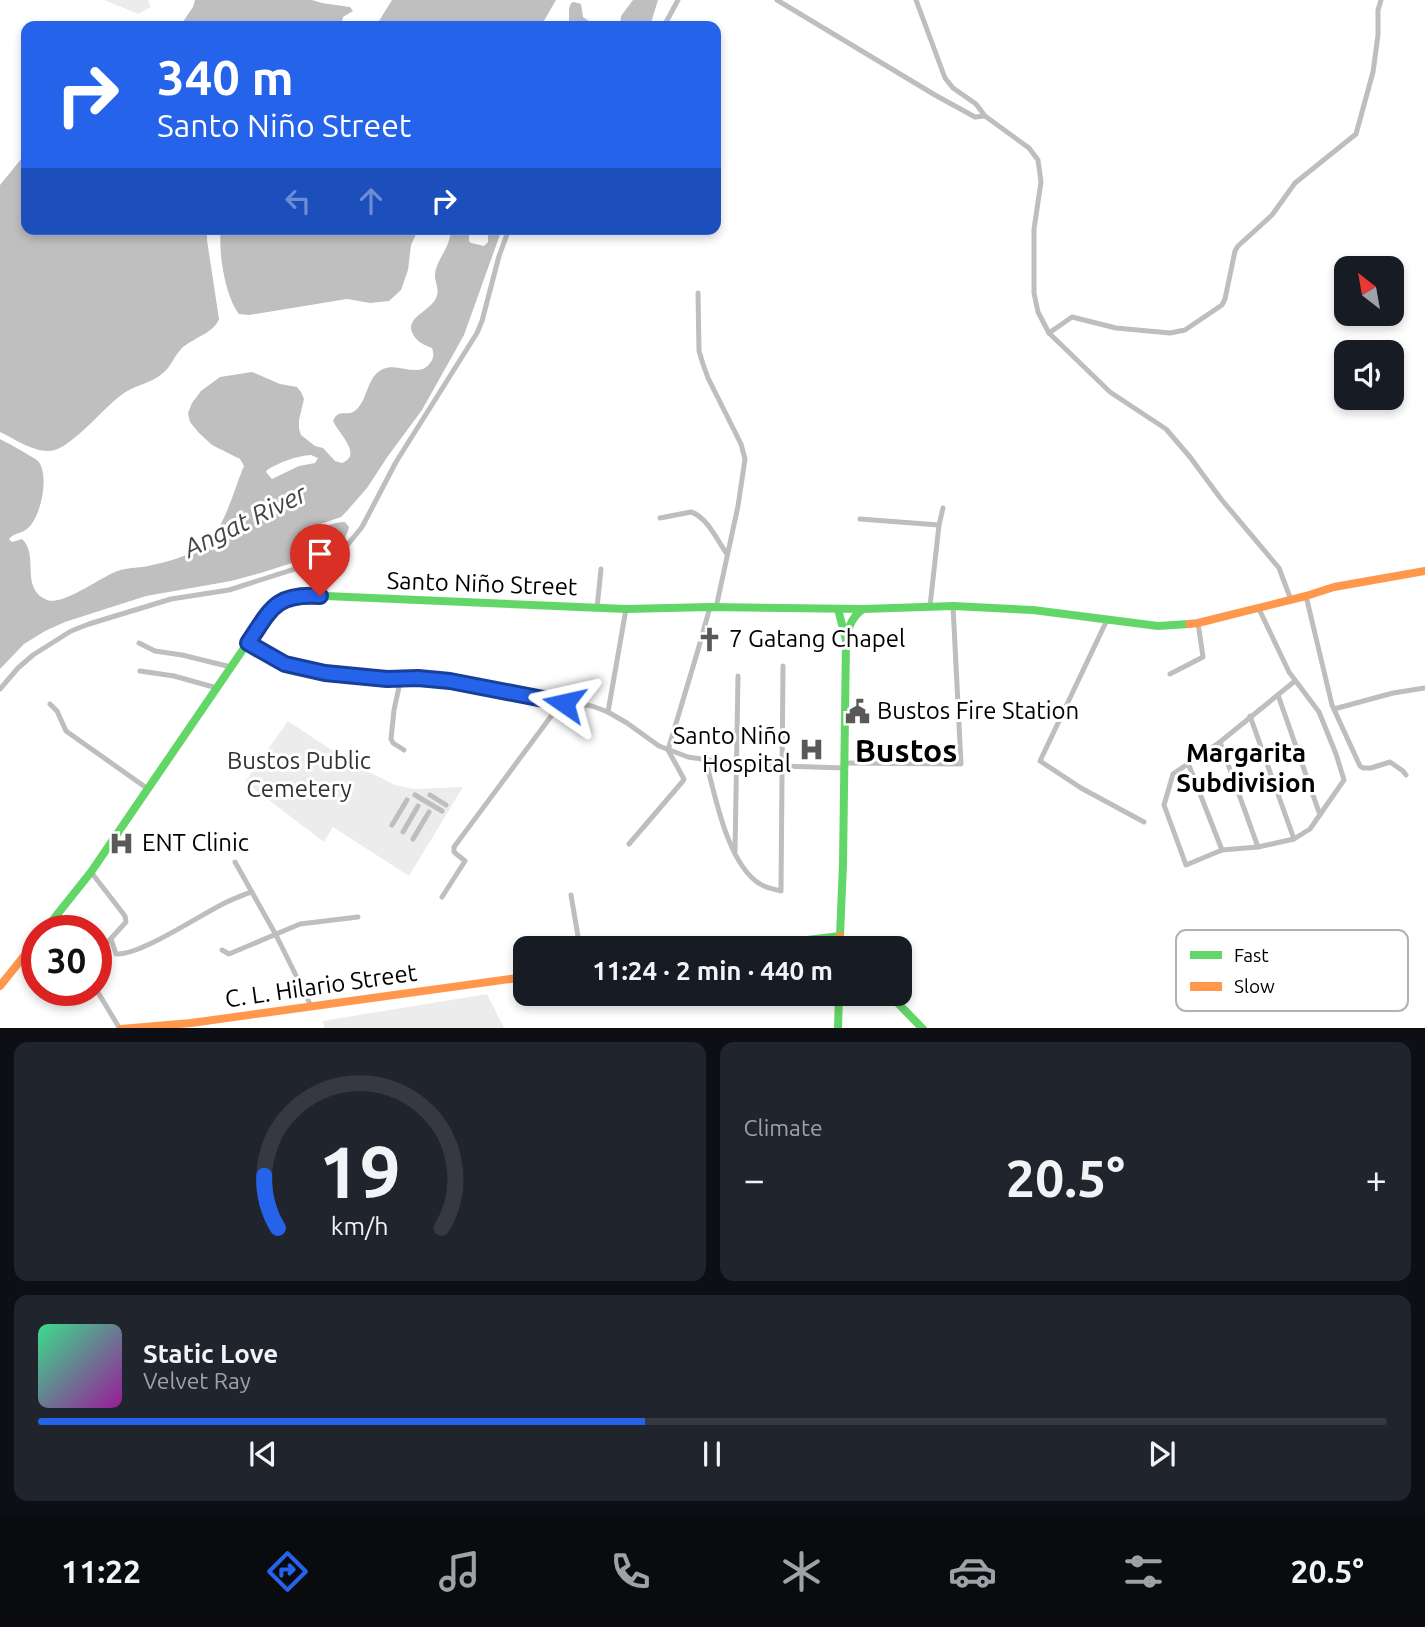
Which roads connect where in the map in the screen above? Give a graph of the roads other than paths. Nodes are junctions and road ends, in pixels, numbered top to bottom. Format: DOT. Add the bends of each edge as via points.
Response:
graph roads {
  1 [pos="678,0"];
  2 [pos="777,0"];
  3 [pos="916,0"];
  4 [pos="1381,0"];
  5 [pos="667,21"];
  6 [pos="985,116"];
  7 [pos="507,235"];
  8 [pos="698,293"];
  9 [pos="1049,333"];
  10 [pos="943,508"];
  11 [pos="660,518"];
  12 [pos="860,519"];
  13 [pos="939,525"];
  14 [pos="727,554"];
  15 [pos="601,569"];
  16 [pos="1425,571"];
  17 [pos="1307,596"];
  18 [pos="1291,600"];
  19 [pos="930,606"];
  20 [pos="953,606"];
  21 [pos="713,607"];
  22 [pos="597,608"];
  23 [pos="626,609"];
  24 [pos="838,609"];
  25 [pos="863,609"];
  26 [pos="1259,609"];
  27 [pos="1107,620"];
  28 [pos="1198,624"];
  29 [pos="846,642"];
  30 [pos="139,643"];
  31 [pos="248,643"];
  32 [pos="783,666"];
  33 [pos="231,667"];
  34 [pos="140,671"];
  35 [pos="1170,674"];
  36 [pos="737,676"];
  37 [pos="401,678"];
  38 [pos="1295,681"];
  39 [pos="217,688"];
  40 [pos="1425,688"];
  41 [pos="0,689"];
  42 [pos="1278,695"];
  43 [pos="564,703"];
  44 [pos="50,704"];
  45 [pos="1334,709"];
  46 [pos="608,712"];
  47 [pos="1250,716"];
  48 [pos="1220,741"];
  49 [pos="404,750"];
  50 [pos="668,750"];
  51 [pos="705,758"];
  52 [pos="1188,762"];
  53 [pos="736,763"];
  54 [pos="782,766"];
  55 [pos="845,766"];
  56 [pos="1406,775"];
  57 [pos="148,789"];
  58 [pos="415,795"];
  59 [pos="430,795"];
  60 [pos="407,800"];
  61 [pos="446,804"];
  62 [pos="418,806"];
  63 [pos="442,811"];
  64 [pos="429,812"];
  65 [pos="1320,814"];
  66 [pos="1144,822"];
  67 [pos="392,825"];
  68 [pos="403,832"];
  69 [pos="413,839"];
  70 [pos="1294,839"];
  71 [pos="629,844"];
  72 [pos="1258,847"];
  73 [pos="1222,850"];
  74 [pos="735,856"];
  75 [pos="234,862"];
  76 [pos="91,872"];
  77 [pos="251,892"];
  78 [pos="571,895"];
  79 [pos="442,897"];
  80 [pos="57,915"];
  81 [pos="358,917"];
  82 [pos="276,935"];
  83 [pos="578,936"];
  84 [pos="840,936"];
  85 [pos="112,938"];
  86 [pos="112,942"];
  87 [pos="222,950"];
  88 [pos="21,960"];
  89 [pos="513,979"];
  90 [pos="0,986"];
  91 [pos="107,1006"];
  92 [pos="311,1006"];
  93 [pos="839,1006"];
  94 [pos="901,1006"];
  95 [pos="192,1026"];
  96 [pos="121,1028"];
  97 [pos="838,1028"];
  98 [pos="923,1028"];
  1 -- 5 [label="street"];
  2 -- 6 [label="street" via="975,117"];
  3 -- 6 [label="street" via="944,78"];
  4 -- 9 [label="street" via="1373,72 1356,134 1294,183 1272,215 1238,246 1222,305 1185,330 1170,333 1116,328 1072,317"];
  6 -- 9 [label="street" via="1038,160 1041,182 1034,229 1034,293"];
  7 -- 41 [label="street" via="477,333 345,548 322,561 229,590 171,599 80,627 33,655"];
  8 -- 14 [label="street" via="702,364 744,452 744,476"];
  9 -- 18 [label="street" via="1110,392 1166,429 1279,568"];
  10 -- 13 [label="street"];
  11 -- 14 [label="street" via="695,513"];
  12 -- 13 [label="street"];
  13 -- 19 [label="street"];
  14 -- 21 [label="street"];
  15 -- 22 [label="street"];
  16 -- 17 [label="main road, Santo Niño Street"];
  17 -- 18 [label="main road, Santo Niño Street"];
  17 -- 45 [label="street"];
  18 -- 26 [label="main road, Santo Niño Street"];
  19 -- 20 [label="main road, Santo Niño Street"];
  19 -- 25 [label="main road, Santo Niño Street"];
  20 -- 27 [label="main road, Santo Niño Street"];
  20 -- 55 [label="street" via="961,764"];
  21 -- 23 [label="main road, Santo Niño Street"];
  21 -- 24 [label="main road, Santo Niño Street"];
  21 -- 50 [label="street"];
  22 -- 23 [label="main road, Santo Niño Street"];
  22 -- 31 [label="main road, Santo Niño Street" via="303,595 277,603"];
  23 -- 46 [label="street"];
  24 -- 25 [label="main road, Santo Niño Street"];
  24 -- 29 [label="main road"];
  25 -- 29 [label="main road" via="850,623"];
  26 -- 28 [label="main road, Santo Niño Street"];
  26 -- 38 [label="street"];
  27 -- 28 [label="main road, Santo Niño Street" via="1157,626"];
  27 -- 66 [label="street" via="1040,761"];
  28 -- 35 [label="street" via="1203,657"];
  29 -- 55 [label="main road"];
  30 -- 33 [label="street" via="155,651"];
  31 -- 33 [label="main road, Santo Niño Street"];
  31 -- 37 [label="street" via="285,664 325,673"];
  32 -- 54 [label="street"];
  33 -- 39 [label="main road, Santo Niño Street"];
  34 -- 39 [label="street"];
  36 -- 53 [label="street"];
  37 -- 43 [label="street" via="450,681"];
  37 -- 49 [label="street" via="391,739"];
  38 -- 42 [label="street"];
  38 -- 65 [label="street" via="1319,712 1344,780"];
  39 -- 57 [label="main road, Santo Niño Street"];
  40 -- 45 [label="street"];
  42 -- 47 [label="street"];
  42 -- 65 [label="street"];
  43 -- 46 [label="street"];
  43 -- 79 [label="street" via="454,847 465,861"];
  44 -- 57 [label="street" via="66,731"];
  45 -- 56 [label="street" via="1360,766 1390,762"];
  46 -- 50 [label="street"];
  47 -- 48 [label="street"];
  47 -- 70 [label="street"];
  48 -- 52 [label="street"];
  48 -- 72 [label="street"];
  50 -- 51 [label="street"];
  50 -- 71 [label="street" via="684,779"];
  51 -- 53 [label="street"];
  51 -- 74 [label="street"];
  52 -- 73 [label="street"];
  52 -- 73 [label="street" via="1173,774 1164,806 1181,853 1186,865"];
  53 -- 54 [label="street"];
  53 -- 74 [label="street"];
  54 -- 55 [label="street"];
  54 -- 74 [label="street" via="781,891 761,885"];
  55 -- 84 [label="main road"];
  57 -- 76 [label="main road, Santo Niño Street"];
  58 -- 63 [label="street"];
  59 -- 61 [label="street"];
  60 -- 67 [label="street"];
  62 -- 68 [label="street"];
  64 -- 69 [label="street"];
  65 -- 70 [label="street" via="1310,829"];
  70 -- 72 [label="street"];
  72 -- 73 [label="street"];
  75 -- 77 [label="street"];
  76 -- 80 [label="main road, Santo Niño Street"];
  76 -- 85 [label="street" via="125,916 126,922"];
  77 -- 82 [label="street"];
  77 -- 86 [label="street" via="145,947 116,954"];
  78 -- 83 [label="street"];
  81 -- 82 [label="street" via="300,924"];
  82 -- 87 [label="street" via="229,954"];
  82 -- 92 [label="street"];
  88 -- 90 [label="main road"];
  89 -- 92 [label="main road, C. L. Hilario Street"];
  91 -- 96 [label="street"];
  92 -- 95 [label="main road, C. L. Hilario Street"];
  93 -- 97 [label="main road"];
  94 -- 98 [label="main road"];
  95 -- 96 [label="main road, C. L. Hilario Street"];
}
